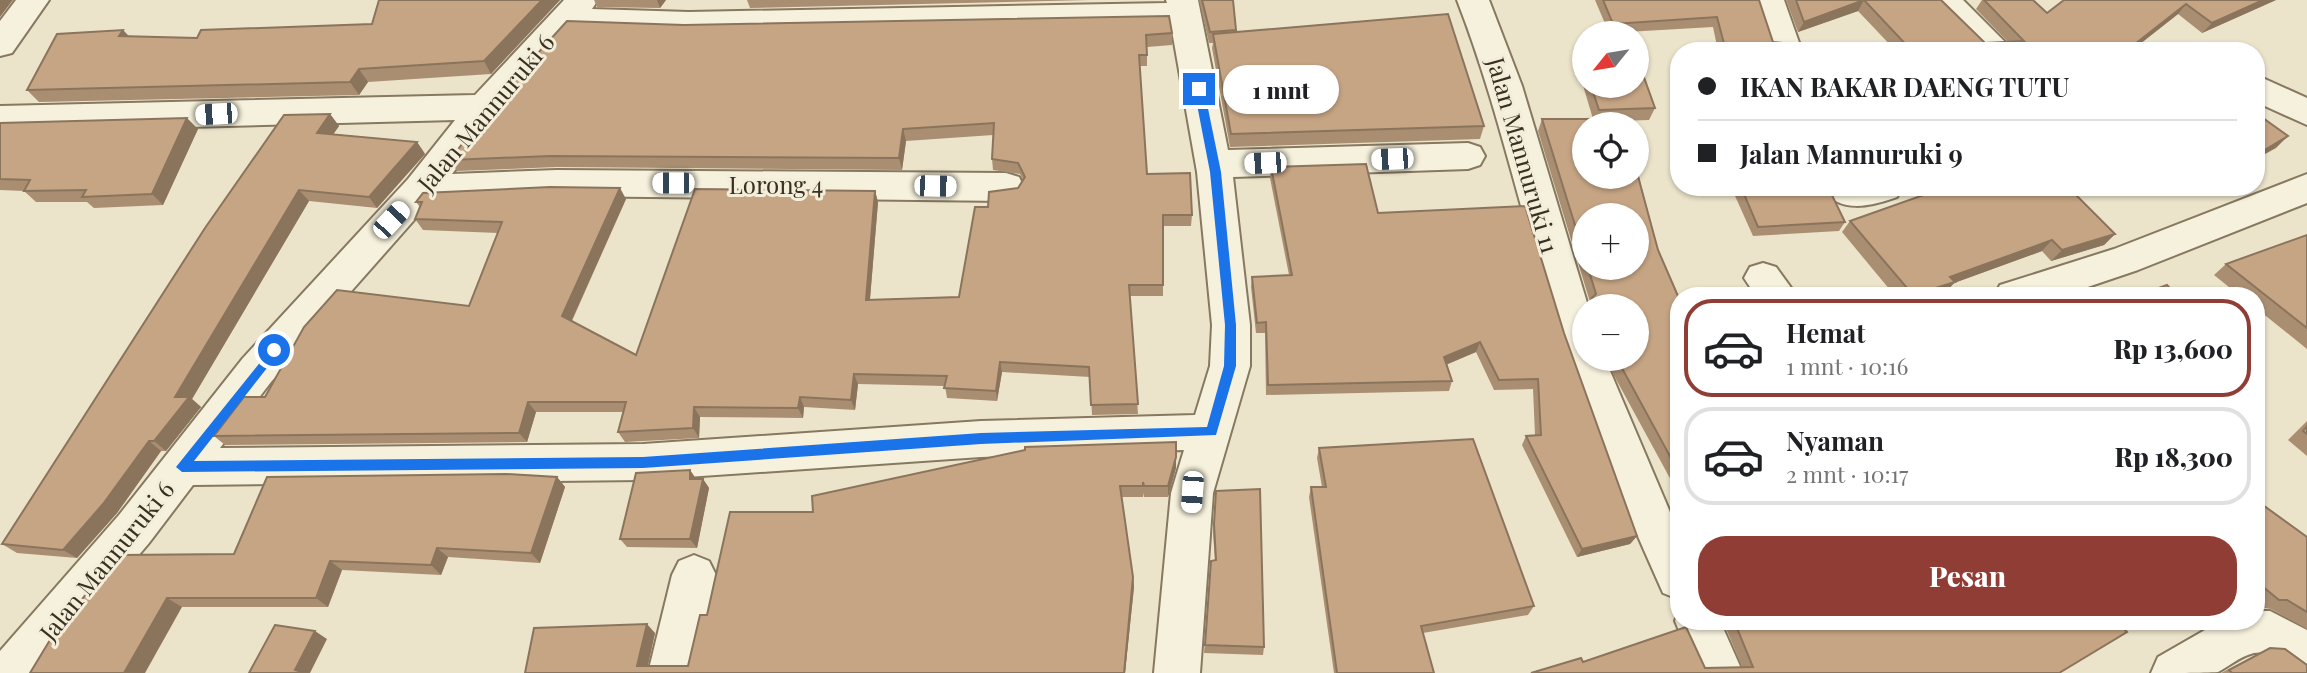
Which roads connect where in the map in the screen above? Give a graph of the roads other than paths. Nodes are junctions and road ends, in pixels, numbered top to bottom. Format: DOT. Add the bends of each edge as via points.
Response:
graph roads {
  1 [pos="33,0"];
  2 [pos="1473,0"];
  3 [pos="1768,0"];
  4 [pos="1944,0"];
  5 [pos="1183,7"];
  6 [pos="573,10"];
  7 [pos="1783,42"];
  8 [pos="1988,42"];
  9 [pos="0,45"];
  10 [pos="2265,92"];
  11 [pos="484,107"];
  12 [pos="2307,113"];
  13 [pos="0,119"];
  14 [pos="1468,156"];
  15 [pos="1214,164"];
  16 [pos="1006,187"];
  17 [pos="2307,188"];
  18 [pos="421,189"];
  19 [pos="2041,287"];
  20 [pos="1572,319"];
  21 [pos="1590,371"];
  22 [pos="1216,416"];
  23 [pos="182,467"];
  24 [pos="1670,561"];
  25 [pos="694,575"];
  26 [pos="1701,630"];
  27 [pos="2246,630"];
  28 [pos="2307,658"];
  29 [pos="10,673"];
  30 [pos="671,673"];
  31 [pos="1177,673"];
  32 [pos="1720,673"];
  33 [pos="2174,673"];
  1 -- 9 [label="street"];
  2 -- 20 [label="street, Jalan Mannuruki 11" via="1493,48"];
  3 -- 7 [label="street"];
  4 -- 8 [label="street"];
  5 -- 6 [label="street" via="689,23"];
  5 -- 15 [label="street"];
  6 -- 11 [label="street, Jalan Mannuruki 6"];
  10 -- 12 [label="street"];
  11 -- 13 [label="street"];
  11 -- 18 [label="street, Jalan Mannuruki 6"];
  14 -- 15 [label="street"];
  15 -- 22 [label="street" via="1231,325 1230,366"];
  16 -- 18 [label="street, Lorong 4" via="557,183"];
  17 -- 19 [label="street" via="2125,260"];
  18 -- 23 [label="street, Jalan Mannuruki 6" via="257,370"];
  21 -- 24 [label="street"];
  22 -- 23 [label="street" via="981,439 643,462"];
  22 -- 31 [label="street" via="1192,492"];
  23 -- 29 [label="street, Jalan Mannuruki 6"];
  25 -- 30 [label="street"];
  26 -- 32 [label="street"];
  27 -- 28 [label="street" via="2277,636"];
  27 -- 33 [label="street"];
}
